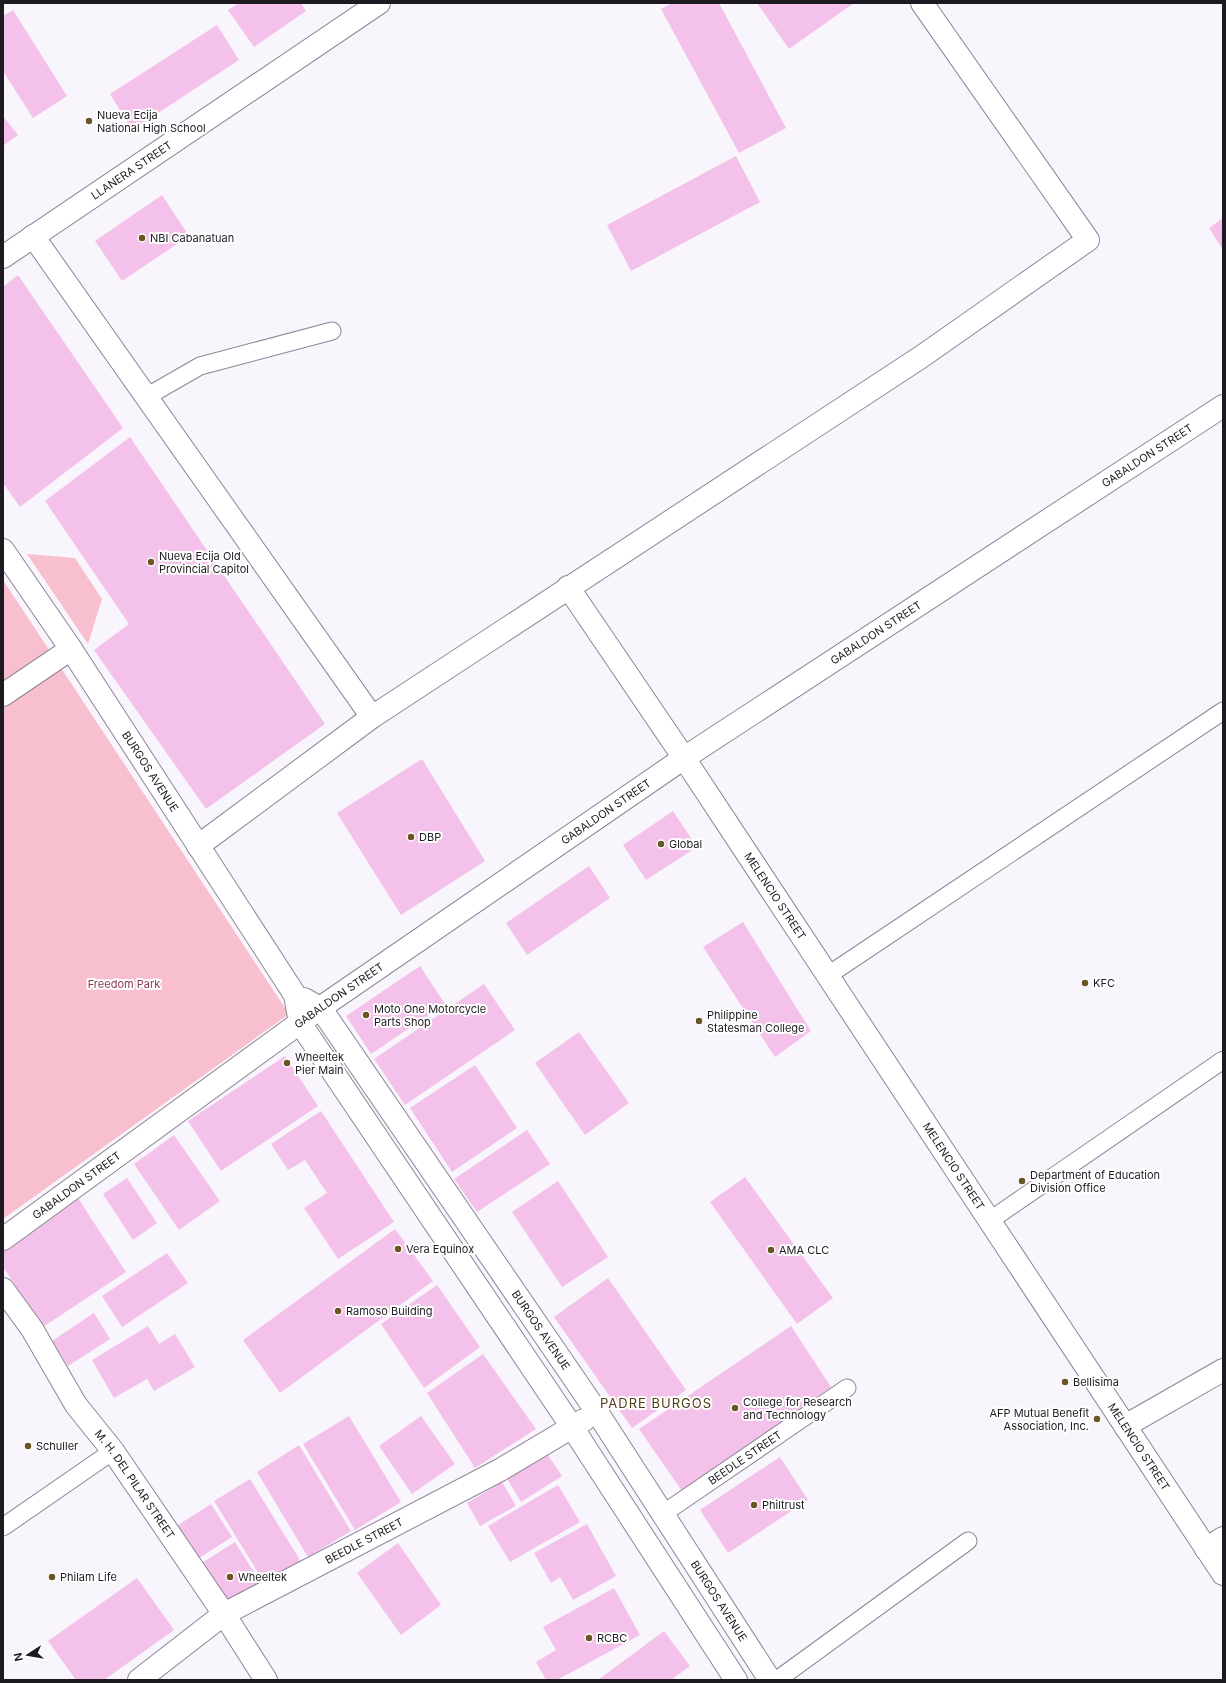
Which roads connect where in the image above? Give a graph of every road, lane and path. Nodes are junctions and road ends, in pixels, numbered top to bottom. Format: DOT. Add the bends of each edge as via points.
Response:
graph roads {
  1 [pos="379,3"];
  2 [pos="922,3"];
  3 [pos="33,236"];
  4 [pos="3,257"];
  5 [pos="332,331"];
  6 [pos="146,396"];
  7 [pos="1223,406"];
  8 [pos="5,556"];
  9 [pos="568,588"];
  10 [pos="71,649"];
  11 [pos="3,695"];
  12 [pos="1223,711"];
  13 [pos="372,717"];
  14 [pos="684,758"];
  15 [pos="198,846"];
  16 [pos="827,976"];
  17 [pos="295,995"];
  18 [pos="320,1008"];
  19 [pos="300,1023"];
  20 [pos="1223,1060"];
  21 [pos="989,1221"];
  22 [pos="3,1239"];
  23 [pos="3,1289"];
  24 [pos="1223,1370"];
  25 [pos="847,1388"];
  26 [pos="597,1412"];
  27 [pos="1125,1426"];
  28 [pos="572,1427"];
  29 [pos="113,1451"];
  30 [pos="664,1513"];
  31 [pos="3,1527"];
  32 [pos="968,1541"];
  33 [pos="1215,1543"];
  34 [pos="1223,1574"];
  35 [pos="224,1614"];
  36 [pos="765,1671"];
  37 [pos="139,1680"];
  38 [pos="266,1680"];
  39 [pos="736,1680"];
  40 [pos="777,1680"];
  1 -- 3 [label="street, LLANERA STREET"];
  2 -- 9 [label="street" via="1088,240 921,357"];
  3 -- 4 [label="street, LLANERA STREET"];
  3 -- 6 [label="street"];
  5 -- 6 [label="lane" via="205,365"];
  6 -- 13 [label="street"];
  7 -- 14 [label="street, GABALDON STREET"];
  8 -- 10 [label="street, BURGOS AVENUE"];
  9 -- 13 [label="street"];
  9 -- 14 [label="street, MELENCIO STREET"];
  10 -- 11 [label="street"];
  10 -- 15 [label="street, BURGOS AVENUE"];
  12 -- 16 [label="lane"];
  13 -- 15 [label="street"];
  14 -- 16 [label="street, MELENCIO STREET"];
  14 -- 18 [label="street, GABALDON STREET"];
  15 -- 17 [label="street, BURGOS AVENUE"];
  16 -- 21 [label="street, MELENCIO STREET"];
  17 -- 18 [label="street, BURGOS AVENUE"];
  17 -- 19 [label="street, BURGOS AVENUE"];
  18 -- 19 [label="street, GABALDON STREET"];
  18 -- 26 [label="street, BURGOS AVENUE"];
  19 -- 22 [label="street, GABALDON STREET"];
  19 -- 28 [label="street, BURGOS AVENUE"];
  20 -- 21 [label="lane"];
  21 -- 27 [label="street, MELENCIO STREET"];
  23 -- 29 [label="street, M. H. DEL PILAR STREET" via="32,1329 76,1405"];
  24 -- 27 [label="street"];
  25 -- 30 [label="lane, BEEDLE STREET"];
  26 -- 28 [label="street, BEEDLE STREET"];
  26 -- 30 [label="street, BURGOS AVENUE"];
  27 -- 33 [label="street, MELENCIO STREET"];
  28 -- 35 [label="street, BEEDLE STREET" via="500,1470"];
  28 -- 39 [label="street, BURGOS AVENUE"];
  29 -- 31 [label="lane"];
  29 -- 35 [label="street, M. H. DEL PILAR STREET"];
  30 -- 36 [label="street, BURGOS AVENUE"];
  32 -- 40 [label="lane"];
  33 -- 34 [label="street, MELENCIO STREET"];
  35 -- 37 [label="street, BEEDLE STREET"];
  35 -- 38 [label="street, M. H. DEL PILAR STREET"];
  36 -- 39 [label="street"];
}
